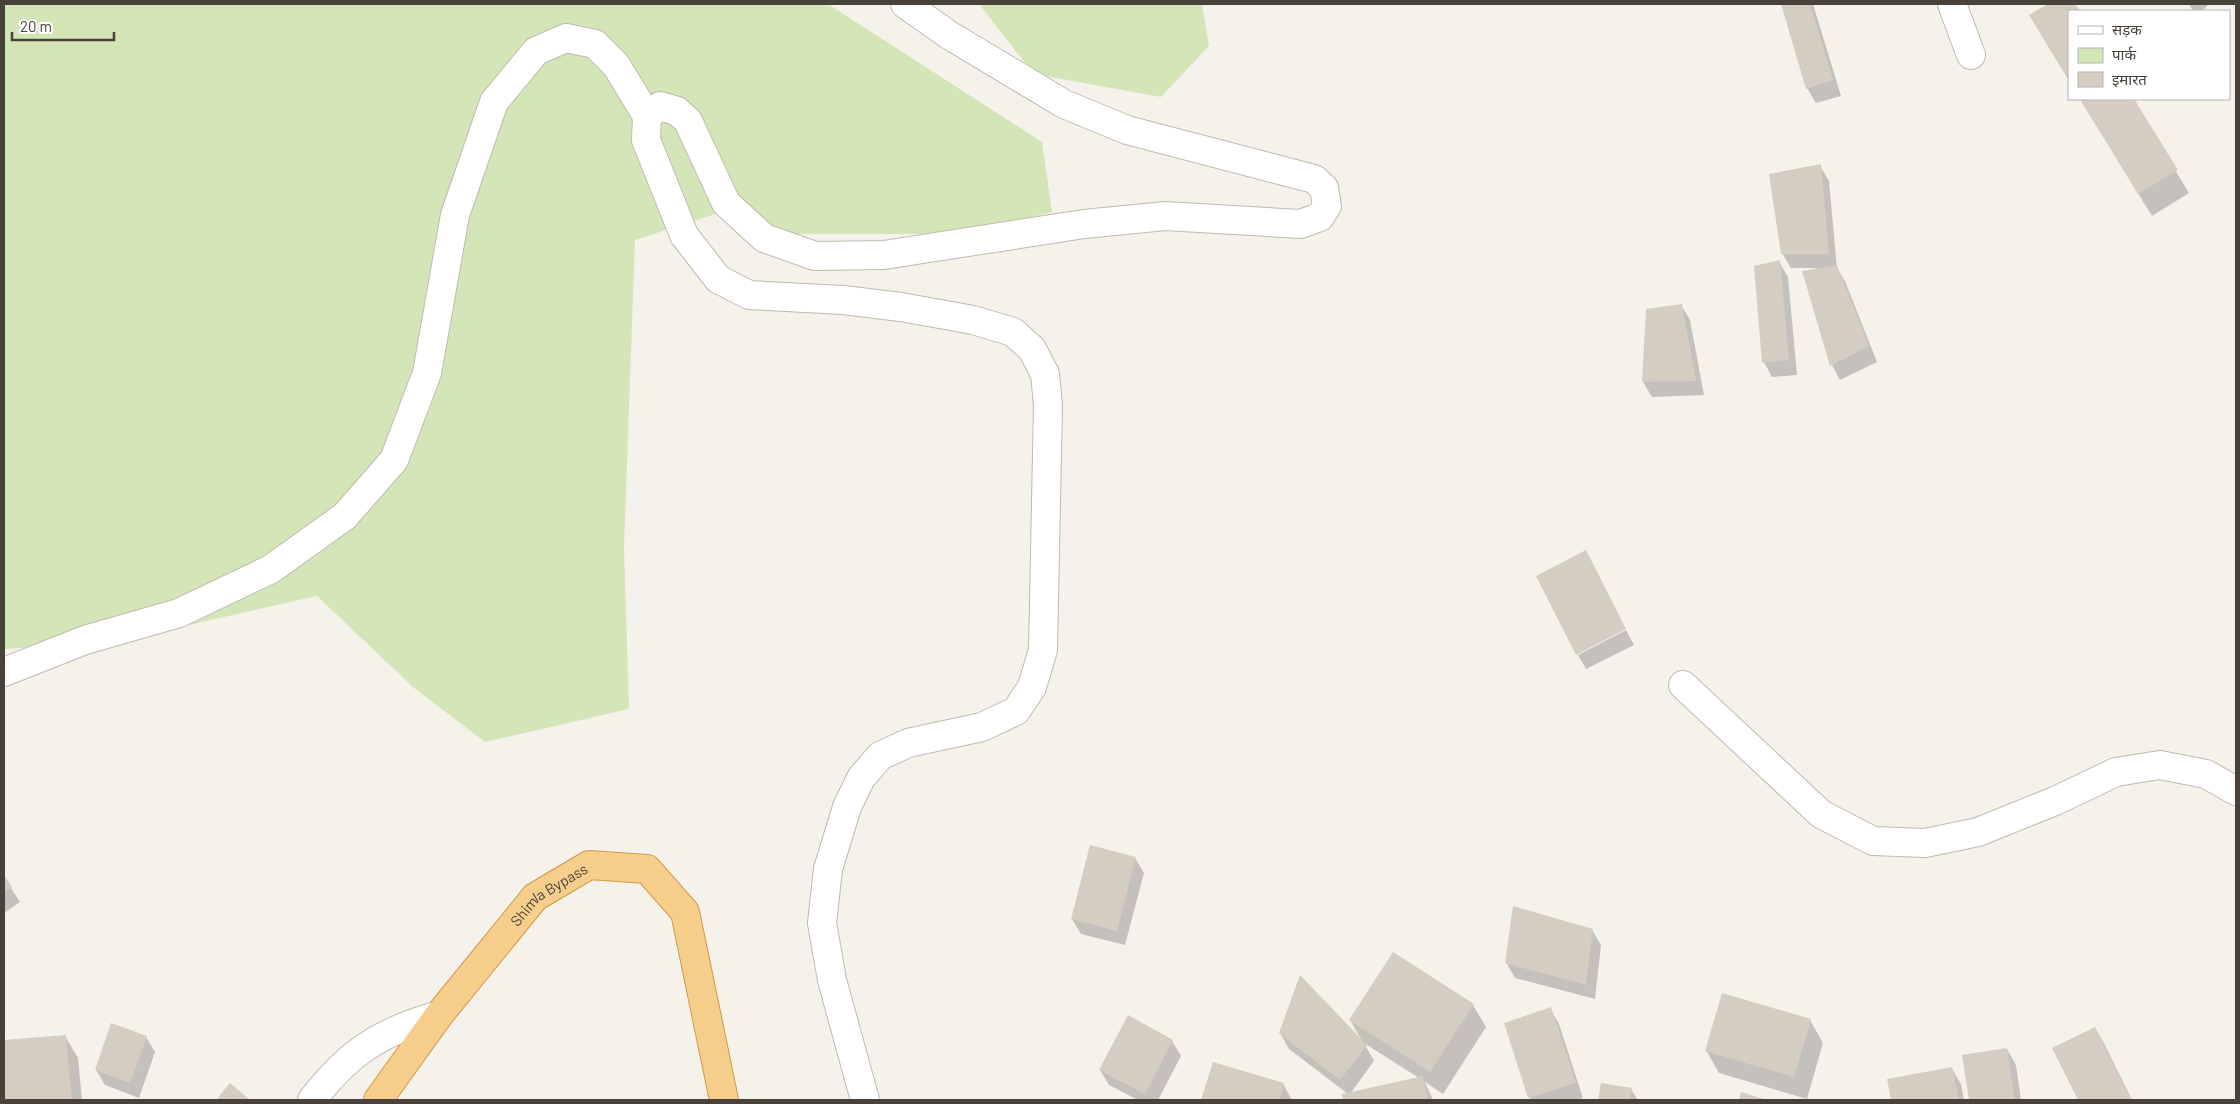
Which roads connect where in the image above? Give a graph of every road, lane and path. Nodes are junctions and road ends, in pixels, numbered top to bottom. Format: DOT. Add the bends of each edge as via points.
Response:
graph roads {
  1 [pos="905,4"];
  2 [pos="1952,4"];
  3 [pos="1971,56"];
  4 [pos="647,116"];
  5 [pos="4,672"];
  6 [pos="1683,685"];
  7 [pos="2236,791"];
  8 [pos="439,1015"];
  9 [pos="312,1100"];
  10 [pos="378,1100"];
  11 [pos="724,1100"];
  12 [pos="865,1100"];
  1 -- 4 [label="street" via="949,35 1064,104 1127,130 1314,179 1324,188 1327,206 1320,217 1300,224 1164,216 1084,224 884,255 815,256 764,238 726,202 688,120 660,106"];
  2 -- 3 [label="street"];
  4 -- 5 [label="street" via="616,65 595,44 566,38 536,52 494,102 455,215 427,373 394,460 344,516 271,570 179,613 85,640"];
  4 -- 12 [label="street" via="646,140 684,235 718,279 749,295 843,300 973,320 1013,332 1032,349 1045,374 1048,405 1043,650 1032,687 1016,711 982,727 908,743 880,756 861,778 847,807 828,869 822,923 832,980"];
  6 -- 7 [label="street" via="1821,814 1873,841 1925,843 1978,832 2116,772 2160,765 2206,774"];
  8 -- 9 [label="street" via="406,1025 367,1044 328,1079"];
  8 -- 10 [label="highway, Shimla Bypass"];
  8 -- 11 [label="highway, Shimla Bypass" via="535,897 590,865 647,869 685,912"];
}
